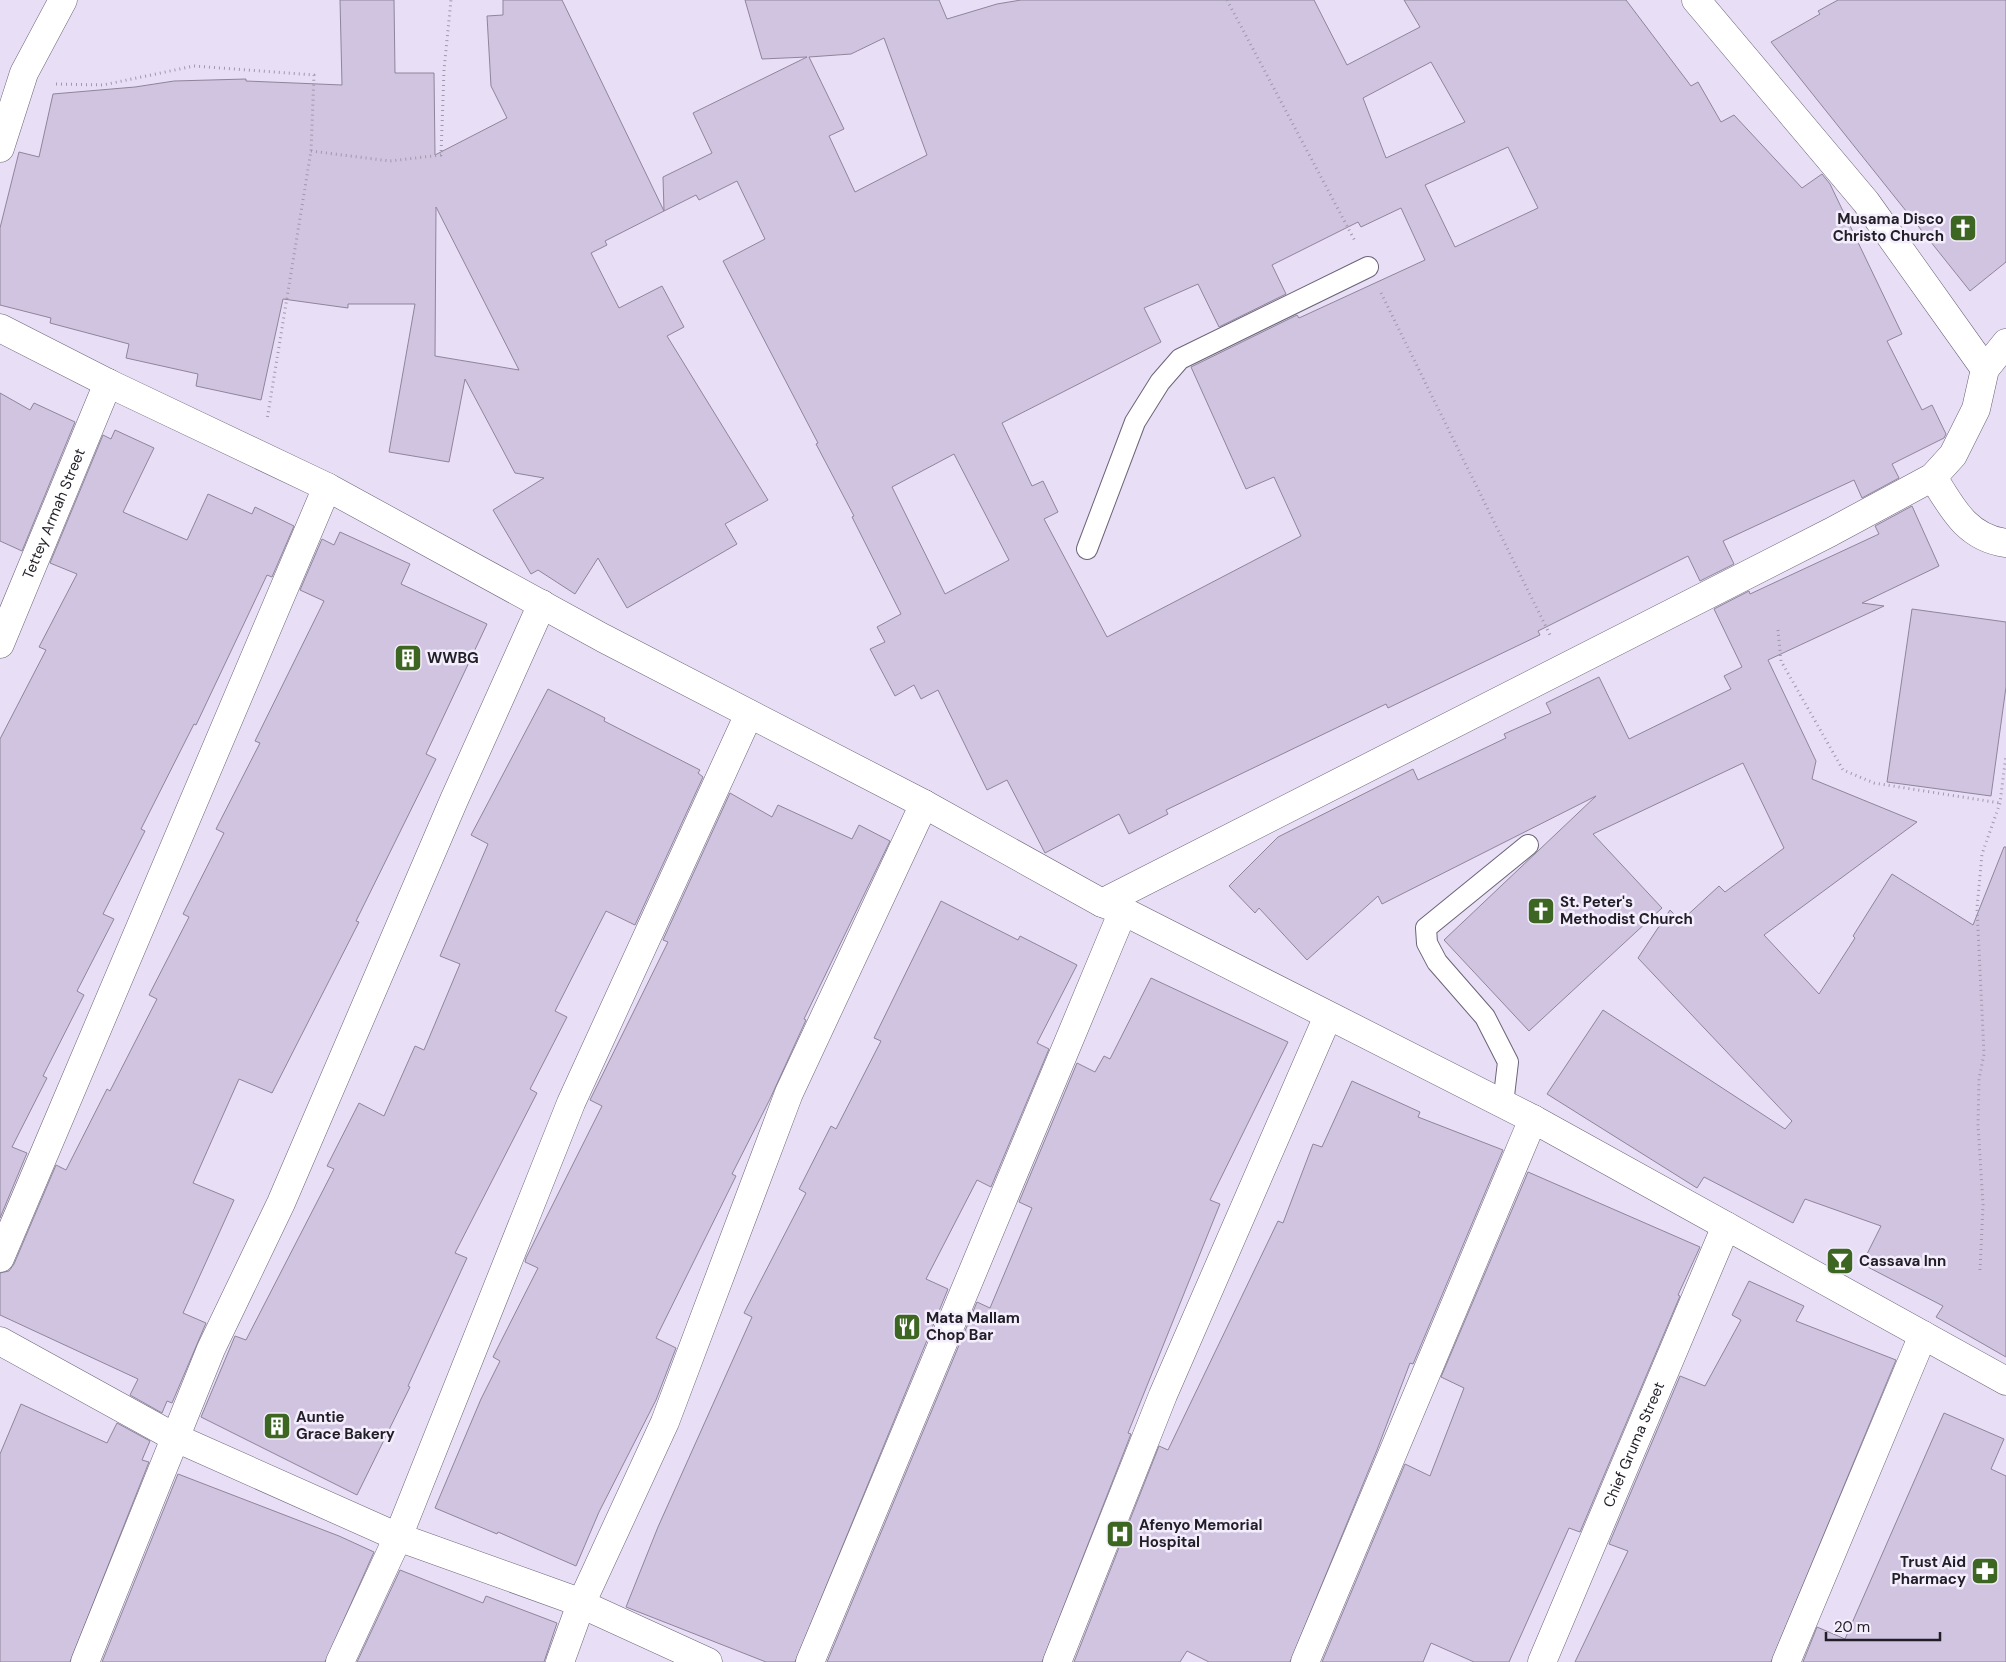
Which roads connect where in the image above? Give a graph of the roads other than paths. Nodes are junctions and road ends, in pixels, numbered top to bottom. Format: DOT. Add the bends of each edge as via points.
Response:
graph roads {
  1 [pos="64,0"];
  2 [pos="1696,0"];
  3 [pos="0,148"];
  4 [pos="1368,267"];
  5 [pos="0,328"];
  6 [pos="2006,343"];
  7 [pos="1985,369"];
  8 [pos="108,383"];
  9 [pos="1933,477"];
  10 [pos="327,487"];
  11 [pos="2006,543"];
  12 [pos="1087,549"];
  13 [pos="542,604"];
  14 [pos="0,644"];
  15 [pos="749,714"];
  16 [pos="924,804"];
  17 [pos="1528,845"];
  18 [pos="1112,907"];
  19 [pos="1328,1016"];
  20 [pos="1503,1104"];
  21 [pos="1533,1120"];
  22 [pos="1726,1226"];
  23 [pos="0,1258"];
  24 [pos="1923,1335"];
  25 [pos="0,1341"];
  26 [pos="2006,1381"];
  27 [pos="176,1438"];
  28 [pos="398,1537"];
  29 [pos="581,1604"];
  30 [pos="85,1662"];
  31 [pos="340,1662"];
  32 [pos="560,1662"];
  33 [pos="708,1662"];
  34 [pos="810,1662"];
  35 [pos="1057,1662"];
  36 [pos="1305,1662"];
  37 [pos="1542,1662"];
  38 [pos="1786,1662"];
  1 -- 3 [label="street" via="20,83"];
  2 -- 7 [label="street" via="1866,202"];
  4 -- 12 [label="lane" via="1180,359 1160,382 1135,422"];
  5 -- 8 [label="street"];
  6 -- 7 [label="street"];
  7 -- 9 [label="street" via="1976,409 1953,455"];
  8 -- 10 [label="street"];
  8 -- 14 [label="street, Tettey Armah Street"];
  9 -- 11 [label="street" via="1956,516 1988,540"];
  9 -- 18 [label="street"];
  10 -- 13 [label="street"];
  10 -- 23 [label="street"];
  13 -- 15 [label="street"];
  13 -- 27 [label="street" via="281,1203 211,1349"];
  15 -- 16 [label="street"];
  15 -- 28 [label="street" via="571,1103"];
  16 -- 18 [label="street"];
  16 -- 29 [label="street" via="789,1093 665,1422"];
  17 -- 20 [label="lane" via="1426,928 1427,942 1436,962 1485,1017 1508,1062"];
  18 -- 19 [label="street"];
  18 -- 34 [label="street"];
  19 -- 20 [label="street"];
  19 -- 35 [label="street" via="1163,1395"];
  20 -- 21 [label="street"];
  21 -- 22 [label="street"];
  21 -- 36 [label="street"];
  22 -- 24 [label="street"];
  22 -- 37 [label="street, Chief Gruma Street"];
  24 -- 26 [label="street"];
  24 -- 38 [label="street"];
  25 -- 27 [label="street"];
  27 -- 28 [label="street"];
  27 -- 30 [label="street"];
  28 -- 29 [label="street"];
  28 -- 31 [label="street"];
  29 -- 32 [label="street"];
  29 -- 33 [label="street"];
}
